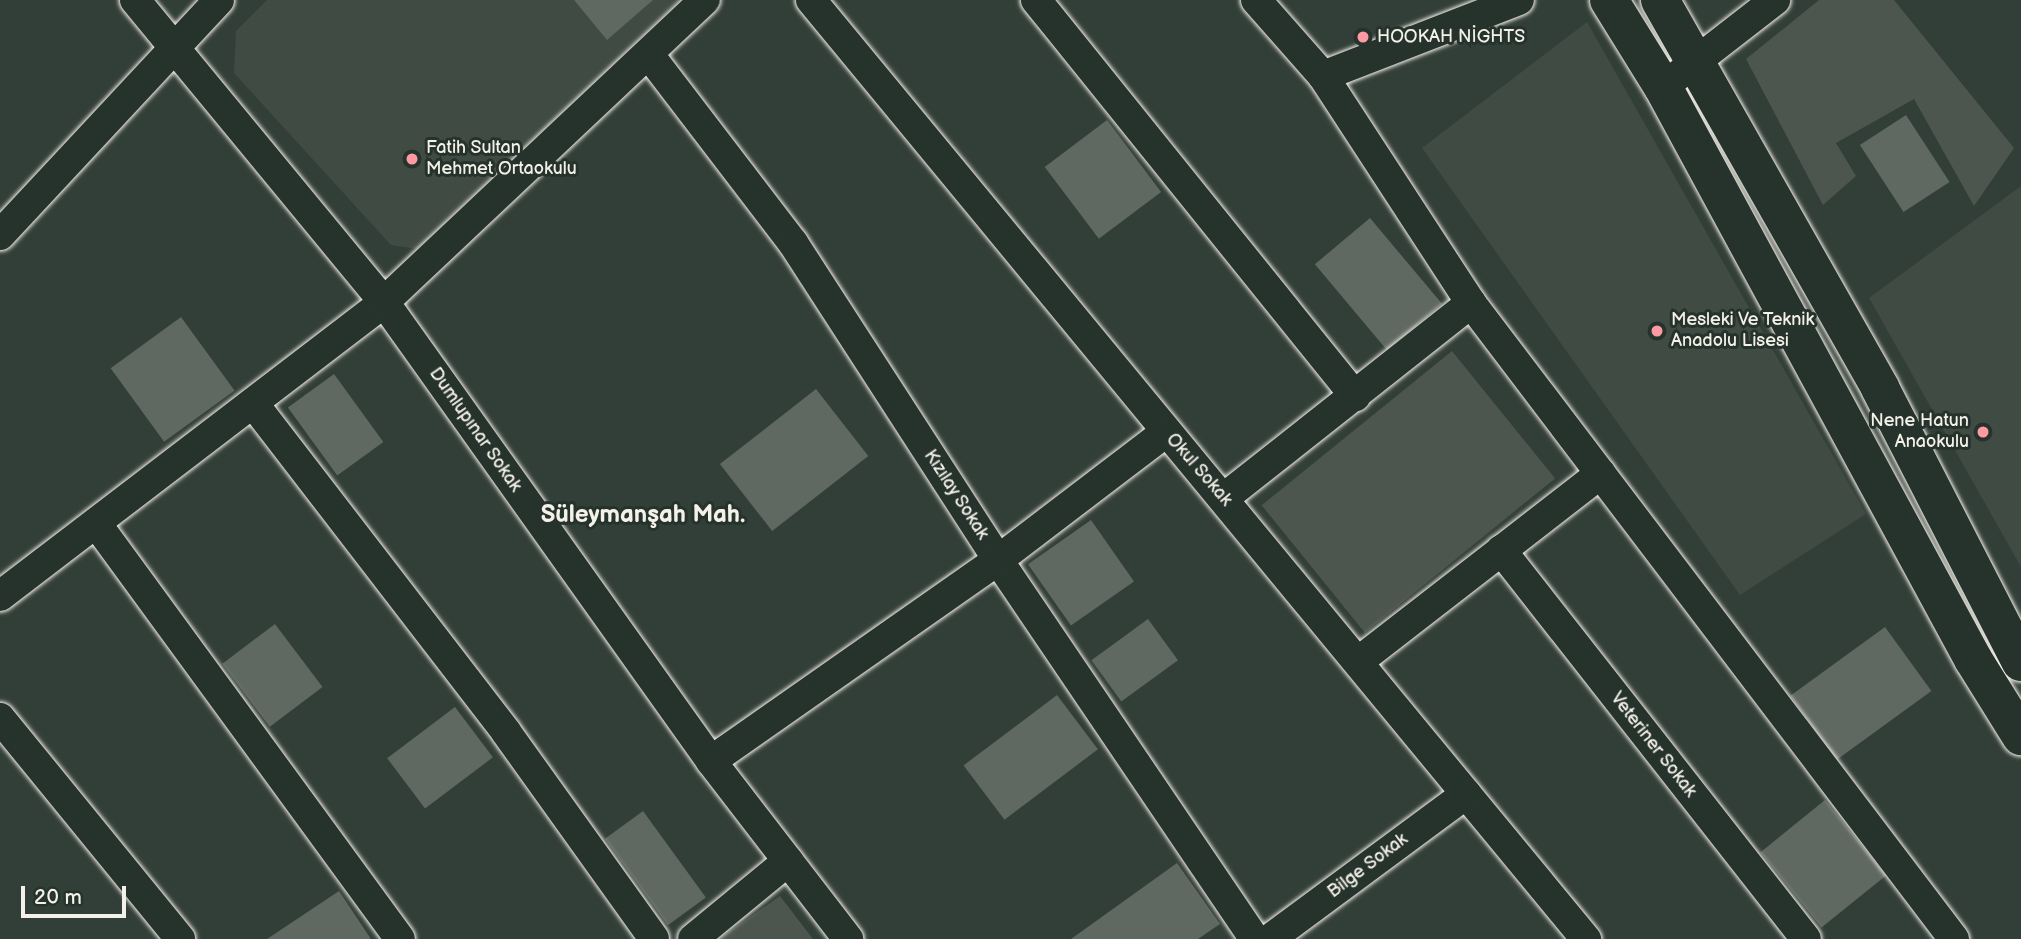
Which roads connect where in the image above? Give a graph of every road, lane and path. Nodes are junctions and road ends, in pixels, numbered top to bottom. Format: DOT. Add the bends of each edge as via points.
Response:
graph roads {
  1 [pos="135,0"];
  2 [pos="219,0"];
  3 [pos="705,0"];
  4 [pos="811,0"];
  5 [pos="1035,0"];
  6 [pos="1256,0"];
  7 [pos="1519,0"];
  8 [pos="1609,0"];
  9 [pos="1660,0"];
  10 [pos="1775,0"];
  11 [pos="173,46"];
  12 [pos="650,56"];
  13 [pos="1699,63"];
  14 [pos="1323,76"];
  15 [pos="1663,87"];
  16 [pos="0,235"];
  17 [pos="384,302"];
  18 [pos="1471,303"];
  19 [pos="1355,396"];
  20 [pos="253,403"];
  21 [pos="1166,432"];
  22 [pos="1601,473"];
  23 [pos="1224,498"];
  24 [pos="96,523"];
  25 [pos="1501,550"];
  26 [pos="998,560"];
  27 [pos="0,596"];
  28 [pos="2018,648"];
  29 [pos="1973,659"];
  30 [pos="1359,661"];
  31 [pos="0,718"];
  32 [pos="2021,736"];
  33 [pos="711,761"];
  34 [pos="1466,794"];
  35 [pos="788,861"];
  36 [pos="180,939"];
  37 [pos="400,939"];
  38 [pos="654,939"];
  39 [pos="692,939"];
  40 [pos="848,939"];
  41 [pos="1255,939"];
  42 [pos="1270,939"];
  43 [pos="1587,939"];
  44 [pos="1806,939"];
  45 [pos="1954,939"];
  1 -- 11 [label="street, Dumlupınar Sokak"];
  2 -- 11 [label="street"];
  3 -- 12 [label="street"];
  4 -- 21 [label="street, Okul Sokak"];
  5 -- 19 [label="street"];
  6 -- 14 [label="street"];
  7 -- 14 [label="street"];
  8 -- 15 [label="street"];
  9 -- 13 [label="street"];
  10 -- 13 [label="street"];
  11 -- 16 [label="street"];
  11 -- 17 [label="street, Dumlupınar Sokak"];
  12 -- 17 [label="street"];
  12 -- 26 [label="street, Kızılay Sokak" via="793,243"];
  13 -- 15 [label="street"];
  13 -- 28 [label="street"];
  14 -- 18 [label="street"];
  15 -- 29 [label="street"];
  17 -- 20 [label="street"];
  17 -- 33 [label="street, Dumlupınar Sokak"];
  18 -- 19 [label="street"];
  18 -- 22 [label="street"];
  19 -- 23 [label="street"];
  20 -- 24 [label="street"];
  20 -- 38 [label="street" via="506,732"];
  21 -- 23 [label="street, Okul Sokak"];
  21 -- 26 [label="street"];
  22 -- 25 [label="street"];
  22 -- 45 [label="street"];
  23 -- 30 [label="street, Okul Sokak"];
  24 -- 27 [label="street"];
  24 -- 37 [label="street"];
  25 -- 30 [label="street"];
  25 -- 44 [label="street, Veteriner Sokak"];
  26 -- 33 [label="street"];
  26 -- 41 [label="street, Kızılay Sokak"];
  28 -- 29 [label="street"];
  29 -- 32 [label="street"];
  30 -- 34 [label="street, Okul Sokak"];
  31 -- 36 [label="street"];
  33 -- 35 [label="street, Dumlupınar Sokak"];
  34 -- 42 [label="street, Bilge Sokak"];
  34 -- 43 [label="street, Okul Sokak"];
  35 -- 39 [label="street"];
  35 -- 40 [label="street, Dumlupınar Sokak"];
}
